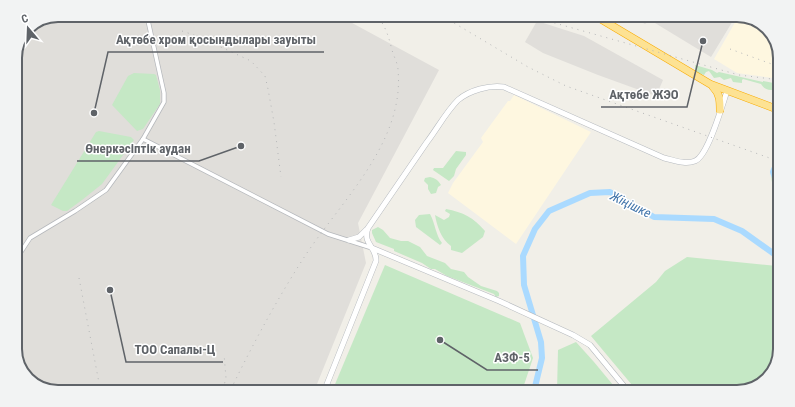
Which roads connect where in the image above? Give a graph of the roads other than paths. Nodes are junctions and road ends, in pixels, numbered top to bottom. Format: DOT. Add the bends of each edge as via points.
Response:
graph roads {
  1 [pos="147,22"];
  2 [pos="606,22"];
  3 [pos="710,84"];
  4 [pos="727,91"];
  5 [pos="773,108"];
  6 [pos="720,110"];
  7 [pos="143,139"];
  8 [pos="368,228"];
  9 [pos="349,240"];
  10 [pos="372,248"];
  11 [pos="22,250"];
  12 [pos="390,255"];
  13 [pos="376,261"];
  14 [pos="327,385"];
  15 [pos="623,385"];
  1 -- 7 [label="street" via="165,97"];
  2 -- 3 [label="highway"];
  3 -- 4 [label="highway"];
  3 -- 6 [label="highway" via="720,97"];
  4 -- 5 [label="highway"];
  4 -- 6 [label="street"];
  6 -- 8 [label="street" via="711,138 700,158 684,163 664,158 504,87 476,90 458,100"];
  7 -- 9 [label="street" via="328,234"];
  7 -- 11 [label="street" via="106,190 30,238"];
  8 -- 9 [label="street" via="359,237"];
  8 -- 10 [label="street" via="366,237"];
  9 -- 10 [label="street"];
  10 -- 12 [label="street"];
  10 -- 13 [label="street" via="376,254"];
  12 -- 13 [label="street"];
  12 -- 15 [label="street" via="573,335 590,345"];
  13 -- 14 [label="street"];
}
